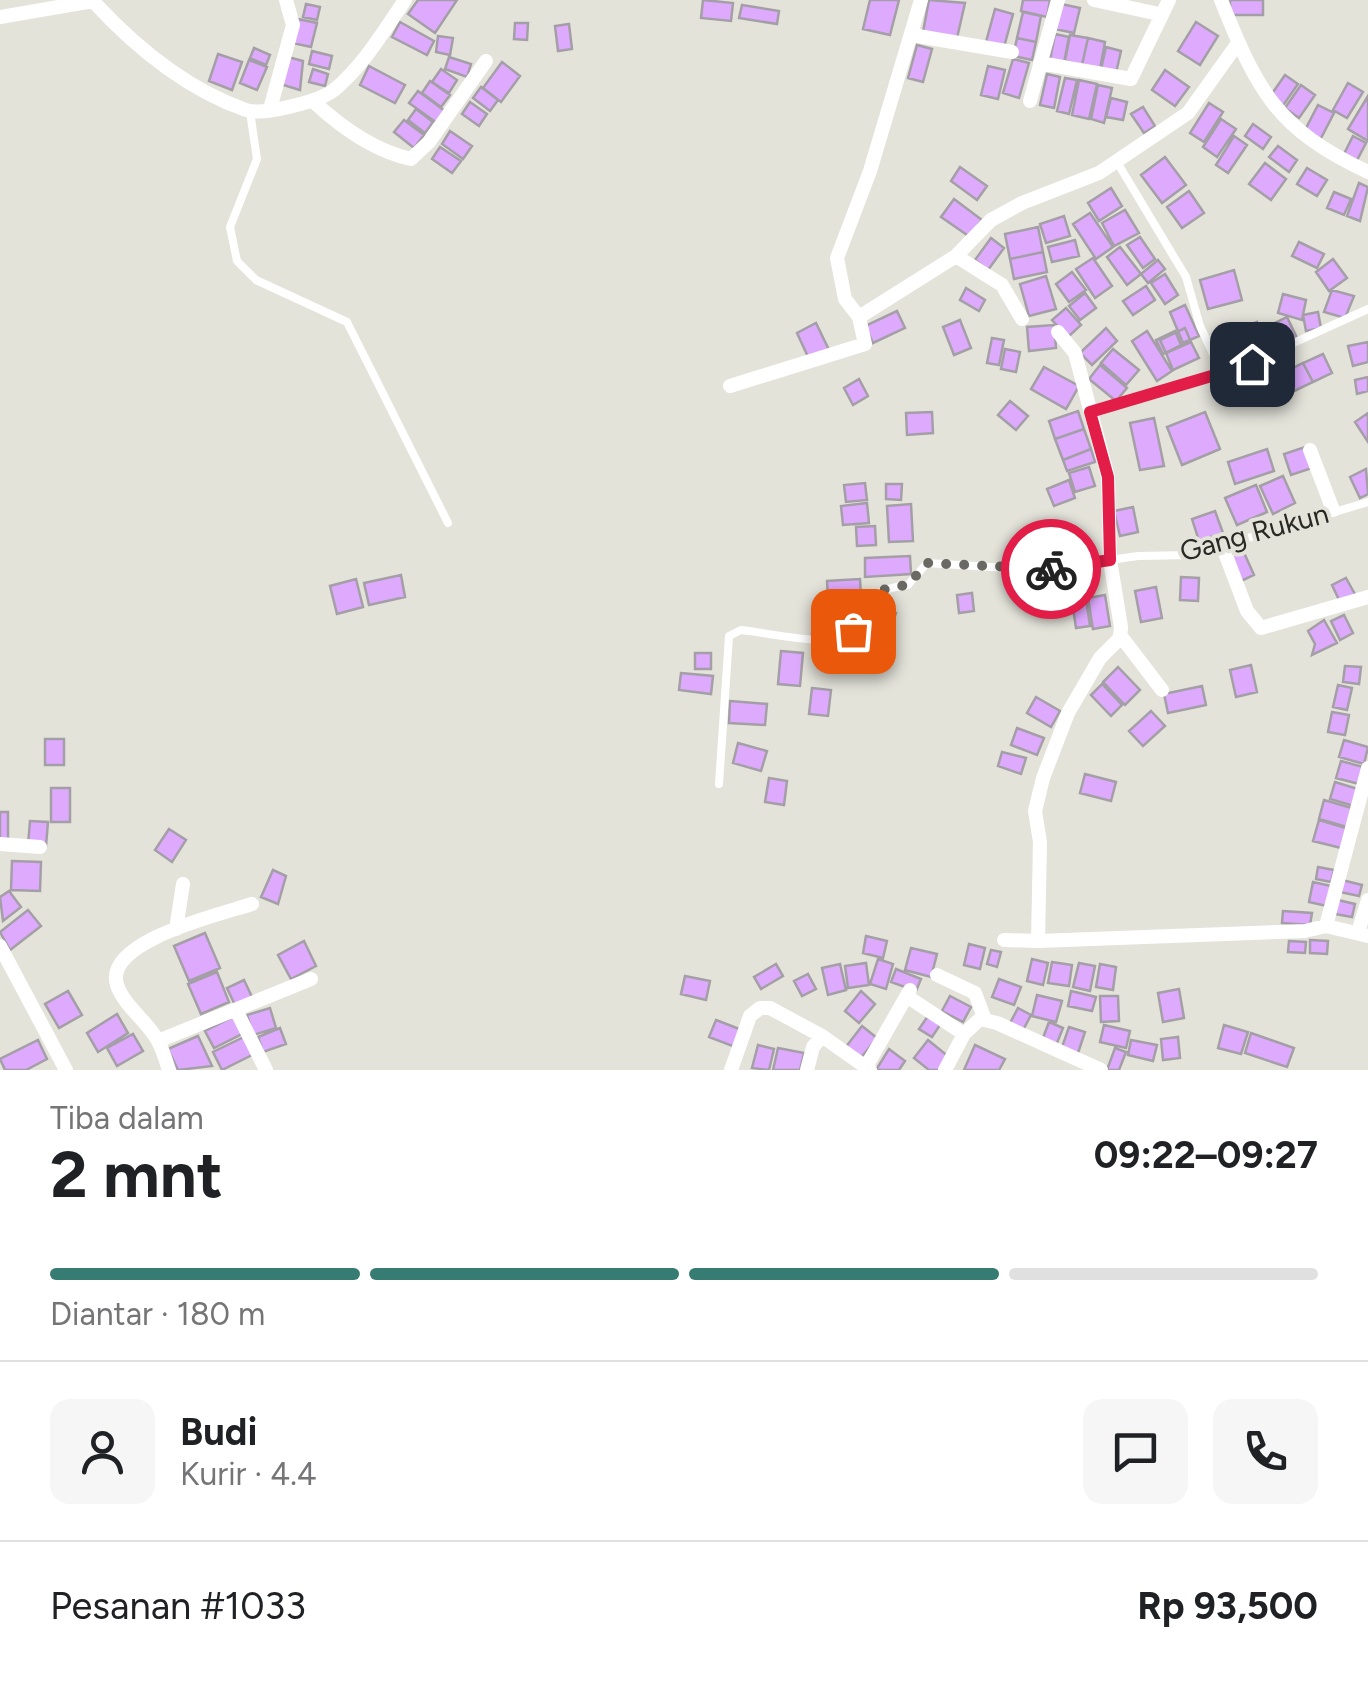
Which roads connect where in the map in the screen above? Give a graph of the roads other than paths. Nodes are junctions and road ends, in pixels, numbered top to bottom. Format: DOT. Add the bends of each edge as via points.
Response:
graph roads {
  1 [pos="286,0"];
  2 [pos="405,0"];
  3 [pos="921,0"];
  4 [pos="1058,0"];
  5 [pos="1094,0"];
  6 [pos="1169,0"];
  7 [pos="1221,0"];
  8 [pos="93,1"];
  9 [pos="1159,14"];
  10 [pos="0,16"];
  11 [pos="912,35"];
  12 [pos="1238,42"];
  13 [pos="1012,52"];
  14 [pos="486,61"];
  15 [pos="1040,63"];
  16 [pos="1030,101"];
  17 [pos="314,102"];
  18 [pos="270,109"];
  19 [pos="250,112"];
  20 [pos="1117,162"];
  21 [pos="1368,172"];
  22 [pos="956,256"];
  23 [pos="1368,309"];
  24 [pos="859,317"];
  25 [pos="1022,319"];
  26 [pos="1058,332"];
  27 [pos="1223,375"];
  28 [pos="730,386"];
  29 [pos="1090,412"];
  30 [pos="1310,450"];
  31 [pos="1368,502"];
  32 [pos="1333,510"];
  33 [pos="448,523"];
  34 [pos="1222,545"];
  35 [pos="1110,560"];
  36 [pos="1368,597"];
  37 [pos="1120,635"];
  38 [pos="1162,690"];
  39 [pos="1368,768"];
  40 [pos="719,784"];
  41 [pos="0,844"];
  42 [pos="40,848"];
  43 [pos="183,884"];
  44 [pos="1368,900"];
  45 [pos="252,904"];
  46 [pos="1326,926"];
  47 [pos="176,928"];
  48 [pos="1363,934"];
  49 [pos="1004,940"];
  50 [pos="1038,941"];
  51 [pos="0,946"];
  52 [pos="938,975"];
  53 [pos="311,979"];
  54 [pos="237,1012"];
  55 [pos="985,1020"];
  56 [pos="964,1034"];
  57 [pos="822,1036"];
  58 [pos="158,1041"];
  59 [pos="868,1069"];
  60 [pos="66,1070"];
  61 [pos="169,1070"];
  62 [pos="266,1070"];
  63 [pos="731,1070"];
  64 [pos="807,1070"];
  65 [pos="945,1070"];
  66 [pos="1101,1070"];
  1 -- 18 [label="street" via="293,24"];
  2 -- 17 [label="street" via="372,50"];
  3 -- 11 [label="street"];
  4 -- 15 [label="street"];
  5 -- 9 [label="street"];
  6 -- 9 [label="street"];
  7 -- 12 [label="street"];
  8 -- 10 [label="street"];
  8 -- 19 [label="street" via="152,60"];
  9 -- 15 [label="street" via="1131,78"];
  11 -- 13 [label="street"];
  11 -- 24 [label="street" via="838,258 845,299"];
  12 -- 20 [label="street" via="1188,113"];
  12 -- 21 [label="street" via="1273,106 1328,154"];
  14 -- 17 [label="street" via="410,159 390,155"];
  15 -- 16 [label="street"];
  17 -- 18 [label="street"];
  18 -- 19 [label="street"];
  19 -- 33 [label="lane" via="257,159 230,227 237,261 256,280 347,322"];
  20 -- 22 [label="street" via="991,220"];
  20 -- 27 [label="lane" via="1186,277"];
  22 -- 24 [label="street"];
  22 -- 25 [label="street" via="1002,286"];
  23 -- 27 [label="lane"];
  24 -- 28 [label="street" via="861,348"];
  26 -- 29 [label="street" via="1075,353"];
  27 -- 29 [label="lane"];
  29 -- 35 [label="street" via="1108,477"];
  30 -- 32 [label="street"];
  31 -- 32 [label="lane, Gang Rukun"];
  32 -- 34 [label="lane, Gang Rukun"];
  34 -- 35 [label="lane, Gang Rukun" via="1191,555"];
  34 -- 36 [label="street" via="1247,611 1261,628"];
  35 -- 37 [label="street"];
  35 -- 40 [label="lane, Gang Rukun" via="1040,570 927,563 908,585 882,588 866,602 846,638 741,630 729,636"];
  37 -- 38 [label="street"];
  37 -- 50 [label="street" via="1068,713 1043,778 1035,811"];
  39 -- 46 [label="street"];
  41 -- 42 [label="street"];
  43 -- 47 [label="street"];
  44 -- 48 [label="street"];
  45 -- 47 [label="street"];
  46 -- 48 [label="street"];
  46 -- 50 [label="street"];
  47 -- 58 [label="street" via="122,958 116,973 118,987"];
  49 -- 50 [label="street"];
  51 -- 60 [label="street"];
  52 -- 55 [label="street" via="975,993"];
  53 -- 54 [label="street"];
  54 -- 58 [label="street"];
  54 -- 62 [label="street"];
  55 -- 56 [label="street"];
  55 -- 66 [label="street"];
  56 -- 59 [label="street" via="909,994"];
  56 -- 65 [label="street"];
  57 -- 59 [label="street"];
  57 -- 63 [label="street" via="760,1008 750,1016"];
  57 -- 64 [label="street"];
  58 -- 61 [label="street"];
}
